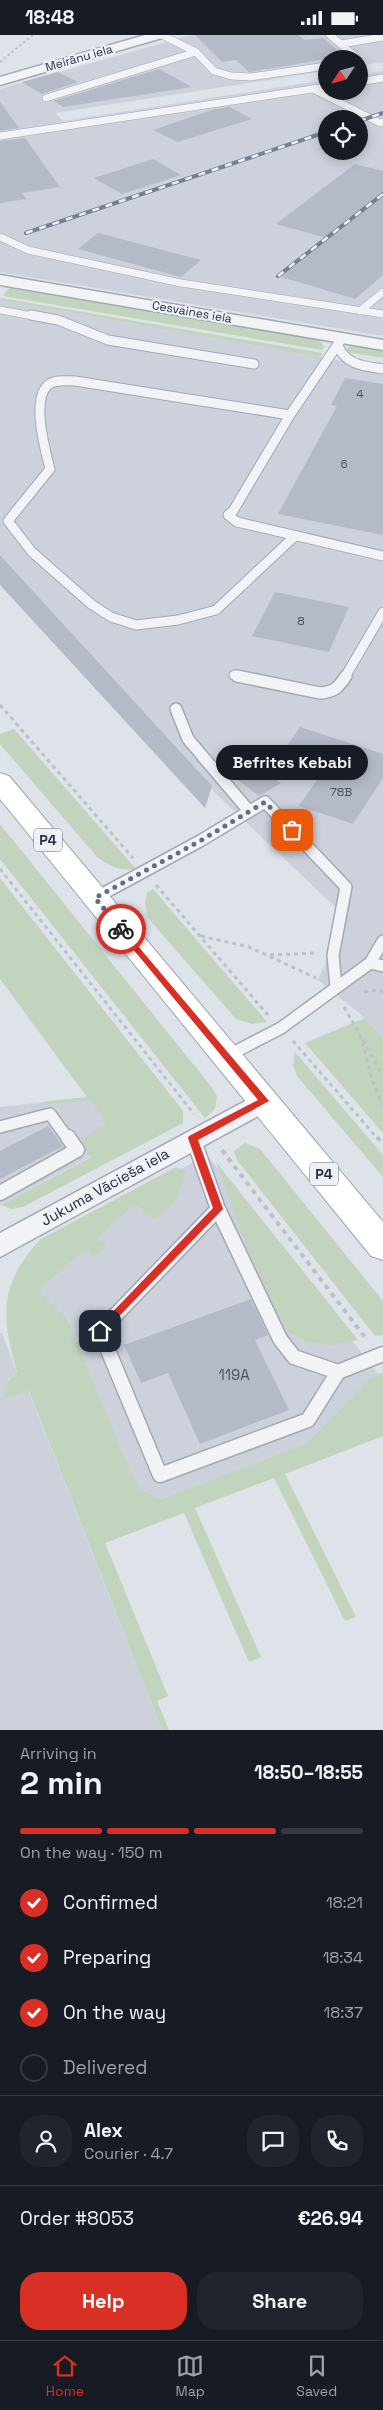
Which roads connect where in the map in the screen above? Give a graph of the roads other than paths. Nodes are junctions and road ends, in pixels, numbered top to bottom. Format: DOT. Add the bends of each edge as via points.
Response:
graph roads {
  1 [pos="160,35"];
  2 [pos="330,35"];
  3 [pos="383,37"];
  4 [pos="341,44"];
  5 [pos="348,50"];
  6 [pos="196,52"];
  7 [pos="318,67"];
  8 [pos="383,78"];
  9 [pos="368,80"];
  10 [pos="0,81"];
  11 [pos="318,88"];
  12 [pos="313,89"];
  13 [pos="46,98"];
  14 [pos="383,122"];
  15 [pos="0,136"];
  16 [pos="0,237"];
  17 [pos="2,283"];
  18 [pos="383,291"];
  19 [pos="0,309"];
  20 [pos="360,311"];
  21 [pos="383,314"];
  22 [pos="340,342"];
  23 [pos="383,345"];
  24 [pos="254,364"];
  25 [pos="383,369"];
  26 [pos="290,415"];
  27 [pos="295,536"];
  28 [pos="383,556"];
  29 [pos="383,612"];
  30 [pos="234,675"];
  31 [pos="176,709"];
  32 [pos="0,782"];
  33 [pos="249,811"];
  34 [pos="95,898"];
  35 [pos="383,941"];
  36 [pos="370,963"];
  37 [pos="383,966"];
  38 [pos="336,987"];
  39 [pos="227,1056"];
  40 [pos="264,1101"];
  41 [pos="0,1127"];
  42 [pos="193,1138"];
  43 [pos="0,1193"];
  44 [pos="218,1209"];
  45 [pos="0,1245"];
  46 [pos="383,1246"];
  47 [pos="383,1353"];
  48 [pos="338,1372"];
  1 -- 6 [label="lane"];
  1 -- 10 [label="street, Meirānu iela"];
  2 -- 4 [label="lane"];
  3 -- 4 [label="lane"];
  4 -- 5 [label="lane"];
  6 -- 7 [label="lane" via="214,71 231,76 251,77"];
  6 -- 13 [label="lane"];
  8 -- 9 [label="lane"];
  11 -- 12 [label="lane"];
  12 -- 14 [label="lane"];
  12 -- 15 [label="lane"];
  16 -- 20 [label="lane" via="28,250 181,283"];
  17 -- 22 [label="street, Cesvaines iela"];
  18 -- 20 [label="lane"];
  19 -- 24 [label="lane" via="58,320 108,339"];
  20 -- 21 [label="lane"];
  22 -- 23 [label="street, Cesvaines iela"];
  22 -- 25 [label="lane" via="344,358 351,363"];
  22 -- 26 [label="lane"];
  26 -- 27 [label="lane" via="228,515 237,522"];
  26 -- 27 [label="lane" via="59,380 48,385 41,394 42,432 50,469 8,521 32,552 91,604 111,617 136,625 178,620 216,610"];
  27 -- 28 [label="lane"];
  29 -- 30 [label="lane" via="339,687 332,692 320,693"];
  31 -- 33 [label="lane" via="188,739"];
  32 -- 34 [label="main road, P4"];
  33 -- 34 [label="lane"];
  33 -- 38 [label="lane" via="265,802 346,887 333,955"];
  34 -- 39 [label="main road, P4"];
  35 -- 36 [label="lane"];
  36 -- 37 [label="lane"];
  36 -- 38 [label="lane"];
  38 -- 39 [label="lane" via="281,1028"];
  39 -- 40 [label="main road, P4"];
  40 -- 42 [label="street, Jukuma Vācieša iela"];
  40 -- 46 [label="main road, P4"];
  41 -- 43 [label="lane" via="50,1114 77,1151"];
  42 -- 44 [label="lane"];
  42 -- 45 [label="street, Jukuma Vācieša iela"];
  44 -- 48 [label="lane" via="280,1339 294,1357"];
  44 -- 48 [label="lane" via="100,1331 160,1475 308,1420"];
  47 -- 48 [label="lane"];
}
